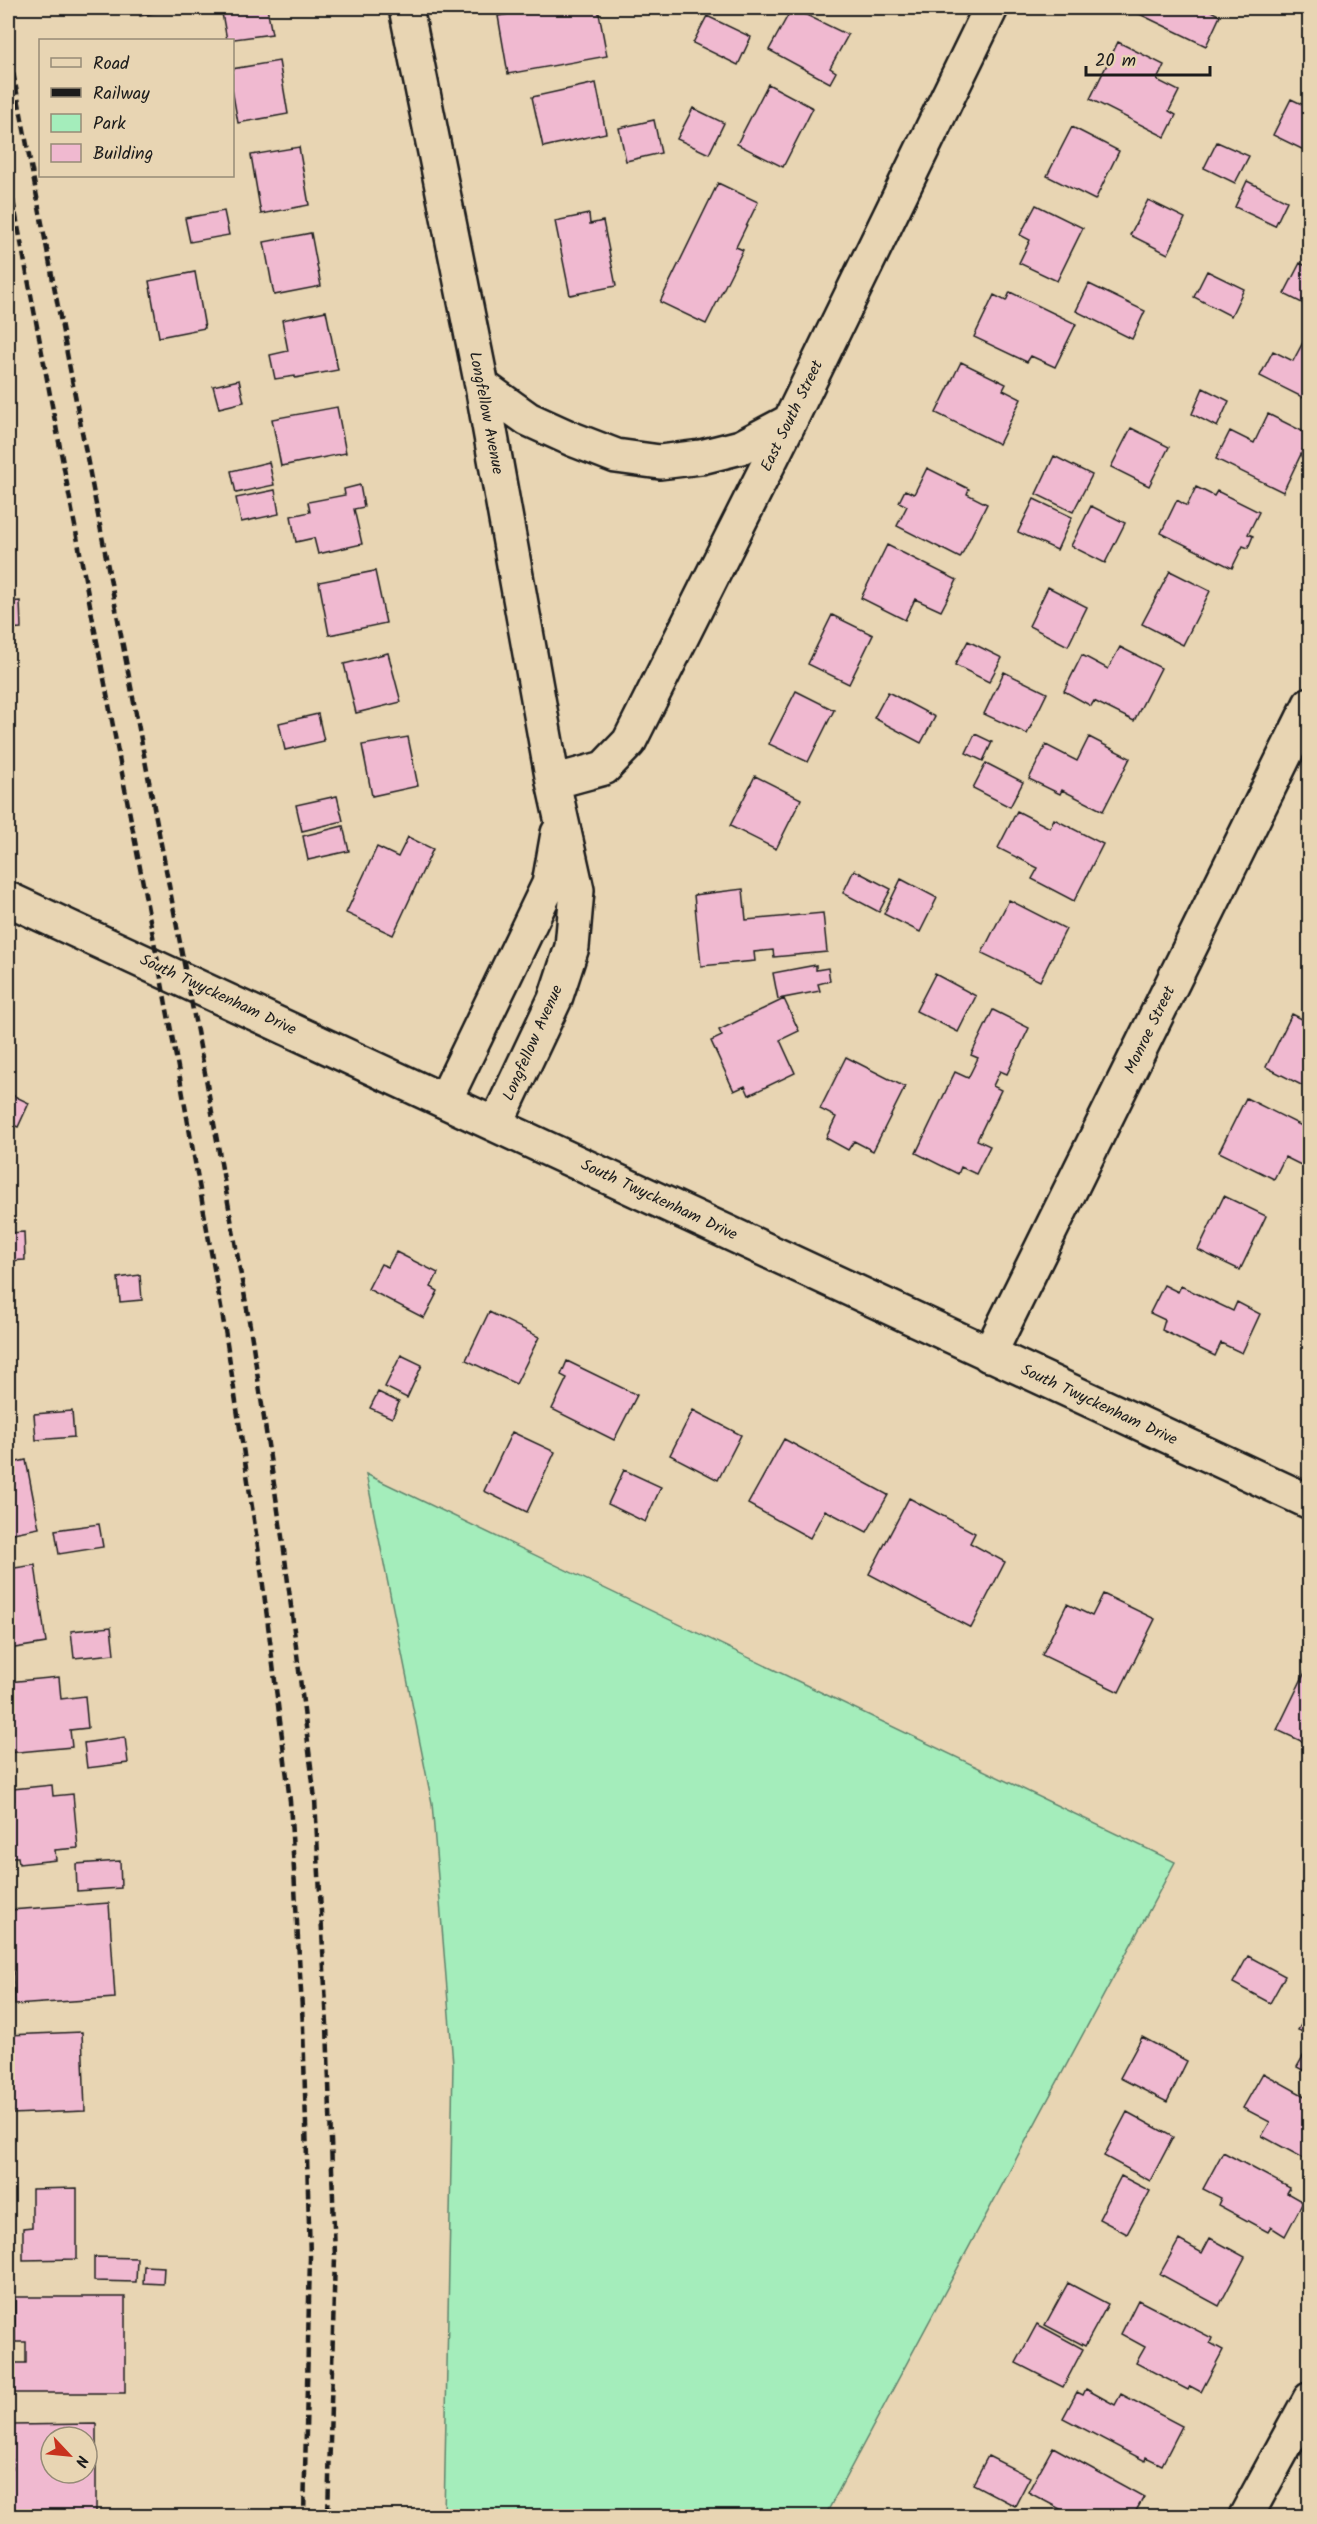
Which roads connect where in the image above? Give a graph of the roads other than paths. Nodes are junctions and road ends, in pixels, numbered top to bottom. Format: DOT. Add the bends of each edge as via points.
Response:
graph roads {
  1 [pos="406,8"];
  2 [pos="991,8"];
  3 [pos="482,386"];
  4 [pos="790,421"];
  5 [pos="1310,704"];
  6 [pos="553,783"];
  7 [pos="560,820"];
  8 [pos="8,899"];
  9 [pos="445,1100"];
  10 [pos="496,1124"];
  11 [pos="989,1355"];
  12 [pos="1310,1502"];
  13 [pos="1310,2399"];
  14 [pos="1246,2517"];
  1 -- 3 [label="street, Longfellow Avenue"];
  2 -- 4 [label="street, East South Street"];
  3 -- 4 [label="street" via="528,419 572,439 616,456 660,462 702,458 741,447"];
  3 -- 6 [label="street, Longfellow Avenue"];
  4 -- 6 [label="street, East South Street" via="629,742 604,768"];
  5 -- 11 [label="street, Monroe Street"];
  6 -- 7 [label="street, Longfellow Avenue"];
  7 -- 9 [label="street, Longfellow Avenue" via="549,884"];
  7 -- 10 [label="street, Longfellow Avenue" via="577,890 572,947 555,999"];
  8 -- 9 [label="street, South Twyckenham Drive"];
  9 -- 10 [label="street, South Twyckenham Drive"];
  10 -- 11 [label="street, South Twyckenham Drive"];
  11 -- 12 [label="street, South Twyckenham Drive"];
  13 -- 14 [label="street"];
}
